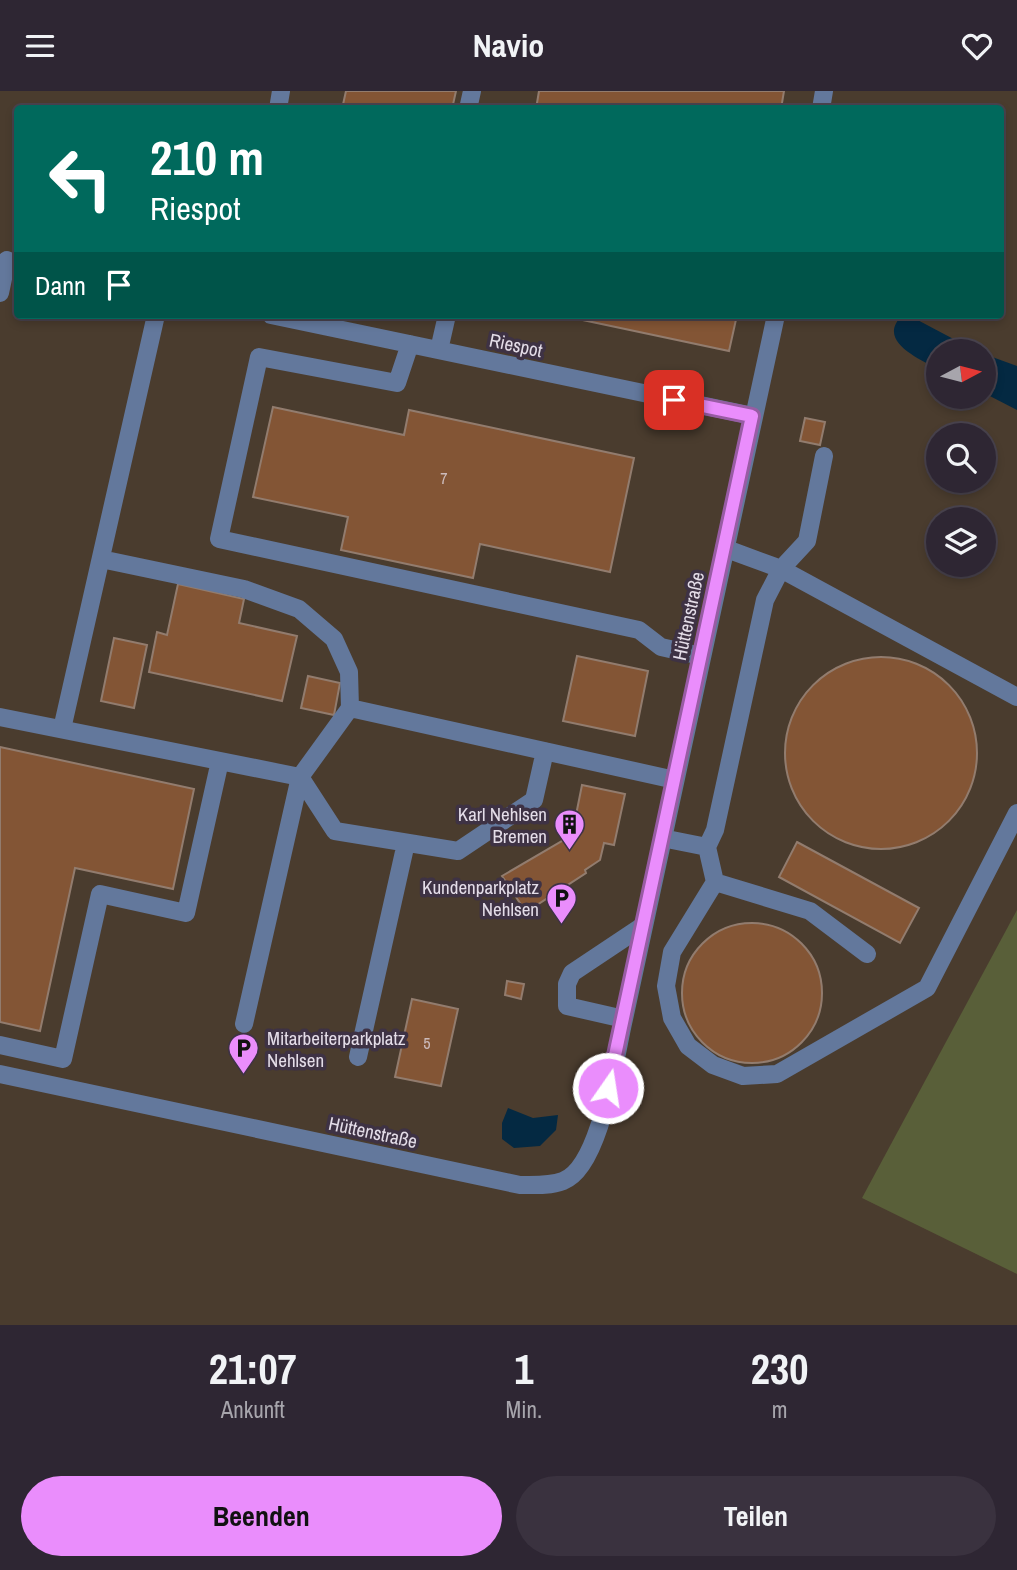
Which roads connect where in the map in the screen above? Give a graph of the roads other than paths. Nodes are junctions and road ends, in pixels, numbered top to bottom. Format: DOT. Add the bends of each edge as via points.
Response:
graph roads {
  1 [pos="8,260"];
  2 [pos="0,293"];
  3 [pos="155,319"];
  4 [pos="290,319"];
  5 [pos="446,319"];
  6 [pos="775,319"];
  7 [pos="410,344"];
  8 [pos="439,350"];
  9 [pos="752,416"];
  10 [pos="824,456"];
  11 [pos="724,548"];
  12 [pos="101,559"];
  13 [pos="781,569"];
  14 [pos="701,656"];
  15 [pos="1017,697"];
  16 [pos="350,708"];
  17 [pos="0,717"];
  18 [pos="62,729"];
  19 [pos="545,751"];
  20 [pos="220,761"];
  21 [pos="300,778"];
  22 [pos="675,780"];
  23 [pos="1017,813"];
  24 [pos="662,838"];
  25 [pos="406,843"];
  26 [pos="707,847"];
  27 [pos="715,882"];
  28 [pos="643,925"];
  29 [pos="867,954"];
  30 [pos="624,1020"];
  31 [pos="244,1024"];
  32 [pos="0,1045"];
  33 [pos="358,1057"];
  34 [pos="0,1074"];
  1 -- 2 [label="street"];
  3 -- 12 [label="street"];
  4 -- 7 [label="street, Riespot"];
  5 -- 8 [label="street"];
  6 -- 9 [label="street, Hüttenstraße"];
  7 -- 8 [label="street, Riespot"];
  7 -- 14 [label="street" via="397,383 259,357 219,539 639,630 661,647"];
  8 -- 9 [label="street, Riespot"];
  9 -- 11 [label="street, Hüttenstraße"];
  10 -- 13 [label="street" via="807,541"];
  11 -- 13 [label="street"];
  11 -- 14 [label="street, Hüttenstraße"];
  12 -- 16 [label="street" via="244,589 299,609 334,639 349,672"];
  12 -- 18 [label="street"];
  13 -- 15 [label="street"];
  13 -- 26 [label="street" via="765,600 715,830"];
  14 -- 22 [label="street, Hüttenstraße"];
  16 -- 19 [label="street"];
  16 -- 21 [label="street"];
  17 -- 18 [label="street"];
  18 -- 20 [label="street"];
  19 -- 22 [label="street"];
  19 -- 25 [label="street" via="534,800 458,851"];
  20 -- 21 [label="street"];
  20 -- 32 [label="street" via="186,913 100,894 63,1059"];
  21 -- 25 [label="street" via="335,831"];
  21 -- 31 [label="street"];
  22 -- 24 [label="street, Hüttenstraße"];
  23 -- 27 [label="street" via="927,988 777,1074 743,1076 713,1065 688,1046 672,1018 666,986 672,953"];
  24 -- 26 [label="street"];
  24 -- 28 [label="street, Hüttenstraße"];
  25 -- 33 [label="street"];
  26 -- 27 [label="street"];
  27 -- 29 [label="street" via="810,911"];
  28 -- 30 [label="street, Hüttenstraße"];
  28 -- 30 [label="street" via="572,973 567,984 567,1006"];
  30 -- 34 [label="street, Hüttenstraße" via="597,1134 583,1167 564,1181 544,1184 520,1185"];
}
